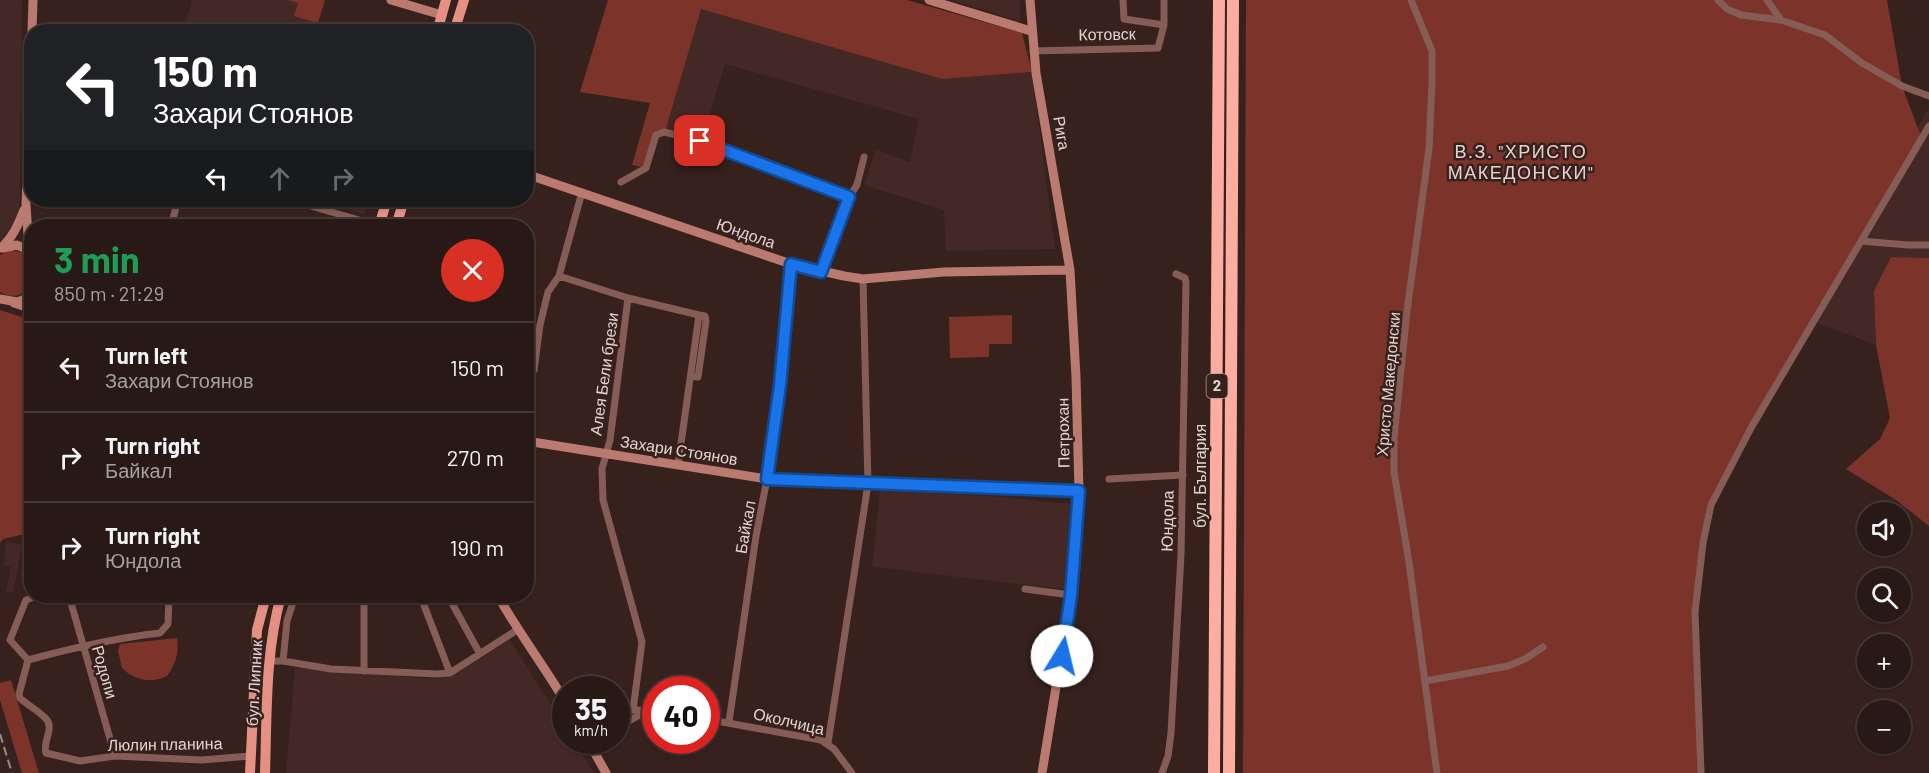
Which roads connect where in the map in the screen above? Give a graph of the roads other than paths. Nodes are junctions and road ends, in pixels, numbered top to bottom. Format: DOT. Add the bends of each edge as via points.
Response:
graph roads {
  1 [pos="33,0"];
  2 [pos="391,0"];
  3 [pos="446,0"];
  4 [pos="464,0"];
  5 [pos="928,0"];
  6 [pos="1030,0"];
  7 [pos="1124,0"];
  8 [pos="1164,0"];
  9 [pos="1219,0"];
  10 [pos="1233,0"];
  11 [pos="1411,0"];
  12 [pos="1718,0"];
  13 [pos="1767,0"];
  14 [pos="442,15"];
  15 [pos="1781,20"];
  16 [pos="32,24"];
  17 [pos="439,24"];
  18 [pos="456,24"];
  19 [pos="1164,25"];
  20 [pos="1031,31"];
  21 [pos="1033,51"];
  22 [pos="1929,96"];
  23 [pos="1929,126"];
  24 [pos="864,157"];
  25 [pos="534,177"];
  26 [pos="621,182"];
  27 [pos="582,192"];
  28 [pos="849,197"];
  29 [pos="25,207"];
  30 [pos="314,207"];
  31 [pos="356,219"];
  32 [pos="1862,241"];
  33 [pos="1929,245"];
  34 [pos="0,248"];
  35 [pos="24,248"];
  36 [pos="791,264"];
  37 [pos="1070,270"];
  38 [pos="821,272"];
  39 [pos="1176,274"];
  40 [pos="559,276"];
  41 [pos="863,279"];
  42 [pos="628,298"];
  43 [pos="0,300"];
  44 [pos="24,300"];
  45 [pos="12,303"];
  46 [pos="24,307"];
  47 [pos="534,370"];
  48 [pos="534,442"];
  49 [pos="607,454"];
  50 [pos="678,465"];
  51 [pos="1183,475"];
  52 [pos="767,479"];
  53 [pos="1109,479"];
  54 [pos="868,484"];
  55 [pos="1079,491"];
  56 [pos="1025,589"];
  57 [pos="1071,595"];
  58 [pos="25,603"];
  59 [pos="71,603"];
  60 [pos="169,603"];
  61 [pos="264,603"];
  62 [pos="279,603"];
  63 [pos="293,603"];
  64 [pos="365,603"];
  65 [pos="423,603"];
  66 [pos="451,603"];
  67 [pos="502,603"];
  68 [pos="517,630"];
  69 [pos="83,645"];
  70 [pos="1543,647"];
  71 [pos="480,654"];
  72 [pos="28,660"];
  73 [pos="268,661"];
  74 [pos="283,662"];
  75 [pos="364,671"];
  76 [pos="450,673"];
  77 [pos="552,679"];
  78 [pos="1425,681"];
  79 [pos="633,710"];
  80 [pos="642,710"];
  81 [pos="630,711"];
  82 [pos="720,721"];
  83 [pos="729,722"];
  84 [pos="828,743"];
  85 [pos="596,754"];
  86 [pos="115,756"];
  87 [pos="250,756"];
  88 [pos="250,773"];
  89 [pos="265,773"];
  90 [pos="606,773"];
  91 [pos="852,773"];
  92 [pos="1042,773"];
  93 [pos="1162,773"];
  94 [pos="1214,773"];
  95 [pos="1229,773"];
  96 [pos="1437,773"];
  97 [pos="1701,773"];
  1 -- 16 [label="street"];
  2 -- 14 [label="street"];
  3 -- 14 [label="main road"];
  4 -- 18 [label="main road"];
  5 -- 20 [label="street"];
  6 -- 20 [label="street, Рига"];
  7 -- 19 [label="street" via="1124,19"];
  8 -- 19 [label="street"];
  9 -- 94 [label="highway, бул. България / 2"];
  10 -- 95 [label="highway, бул. България / 2"];
  11 -- 78 [label="street, Христо Македонски" via="1432,51 1432,83 1429,149 1407,311 1394,472"];
  12 -- 15 [label="street" via="1741,15"];
  13 -- 15 [label="street"];
  14 -- 17 [label="main road"];
  15 -- 22 [label="street" via="1825,35 1862,63"];
  19 -- 21 [label="street, Котовск" via="1158,48"];
  20 -- 21 [label="street, Рига"];
  21 -- 37 [label="street, Рига"];
  23 -- 32 [label="street"];
  24 -- 28 [label="street" via="857,185"];
  25 -- 27 [label="street, Юндола"];
  26 -- 28 [label="street" via="646,168 656,135 664,132"];
  27 -- 36 [label="street, Юндола"];
  27 -- 40 [label="street"];
  28 -- 38 [label="street"];
  29 -- 34 [label="street" via="17,229"];
  30 -- 31 [label="street"];
  32 -- 33 [label="street"];
  32 -- 97 [label="street" via="1752,426 1712,505 1695,612"];
  34 -- 35 [label="street" via="17,245"];
  36 -- 38 [label="street, Юндола"];
  36 -- 52 [label="street, Байкал"];
  37 -- 41 [label="street, Юндола" via="944,272"];
  37 -- 55 [label="street, Петрохан"];
  38 -- 41 [label="street, Юндола"];
  39 -- 51 [label="street, Юндола" via="1186,282"];
  40 -- 42 [label="street, Алея Бели брези"];
  40 -- 47 [label="street" via="548,292"];
  41 -- 54 [label="street"];
  42 -- 49 [label="street, Алея Бели брези"];
  42 -- 50 [label="street, Алея Бели брези" via="699,315"];
  43 -- 45 [label="street"];
  44 -- 45 [label="street"];
  45 -- 46 [label="street"];
  48 -- 49 [label="street, Захари Стоянов"];
  49 -- 50 [label="street, Захари Стоянов"];
  49 -- 79 [label="street, Алея Бели брези" via="602,469 603,500 642,642"];
  50 -- 52 [label="street, Захари Стоянов"];
  51 -- 53 [label="street"];
  51 -- 93 [label="street, Юндола" via="1171,734"];
  52 -- 54 [label="street, Захари Стоянов"];
  52 -- 83 [label="street, Байкал"];
  54 -- 55 [label="street, Захари Стоянов"];
  54 -- 84 [label="street"];
  55 -- 57 [label="street, Петрохан"];
  56 -- 57 [label="street"];
  57 -- 92 [label="street, Петрохан"];
  58 -- 72 [label="street" via="10,640"];
  59 -- 69 [label="street, Родопи"];
  60 -- 69 [label="street" via="168,624 163,632"];
  61 -- 87 [label="main road, бул. Липник" via="257,630"];
  62 -- 73 [label="main road, бул. Липник"];
  63 -- 74 [label="street"];
  64 -- 75 [label="street"];
  65 -- 76 [label="street"];
  66 -- 71 [label="street"];
  67 -- 68 [label="street"];
  68 -- 71 [label="street"];
  68 -- 77 [label="street"];
  69 -- 72 [label="street"];
  69 -- 86 [label="street, Родопи"];
  70 -- 78 [label="street" via="1508,666"];
  71 -- 76 [label="street"];
  72 -- 86 [label="street, Люлин планина" via="19,694 48,722 46,753 80,761"];
  73 -- 74 [label="street"];
  73 -- 89 [label="main road, бул. Липник"];
  74 -- 75 [label="street"];
  75 -- 76 [label="street"];
  78 -- 96 [label="street, Христо Македонски"];
  79 -- 80 [label="street"];
  79 -- 81 [label="street"];
  82 -- 83 [label="street, Околчица"];
  83 -- 84 [label="street, Околчица"];
  84 -- 91 [label="street, Околчица"];
  85 -- 90 [label="street"];
  86 -- 87 [label="street, Люлин планина" via="202,760"];
  87 -- 88 [label="main road, бул. Липник"];
}
